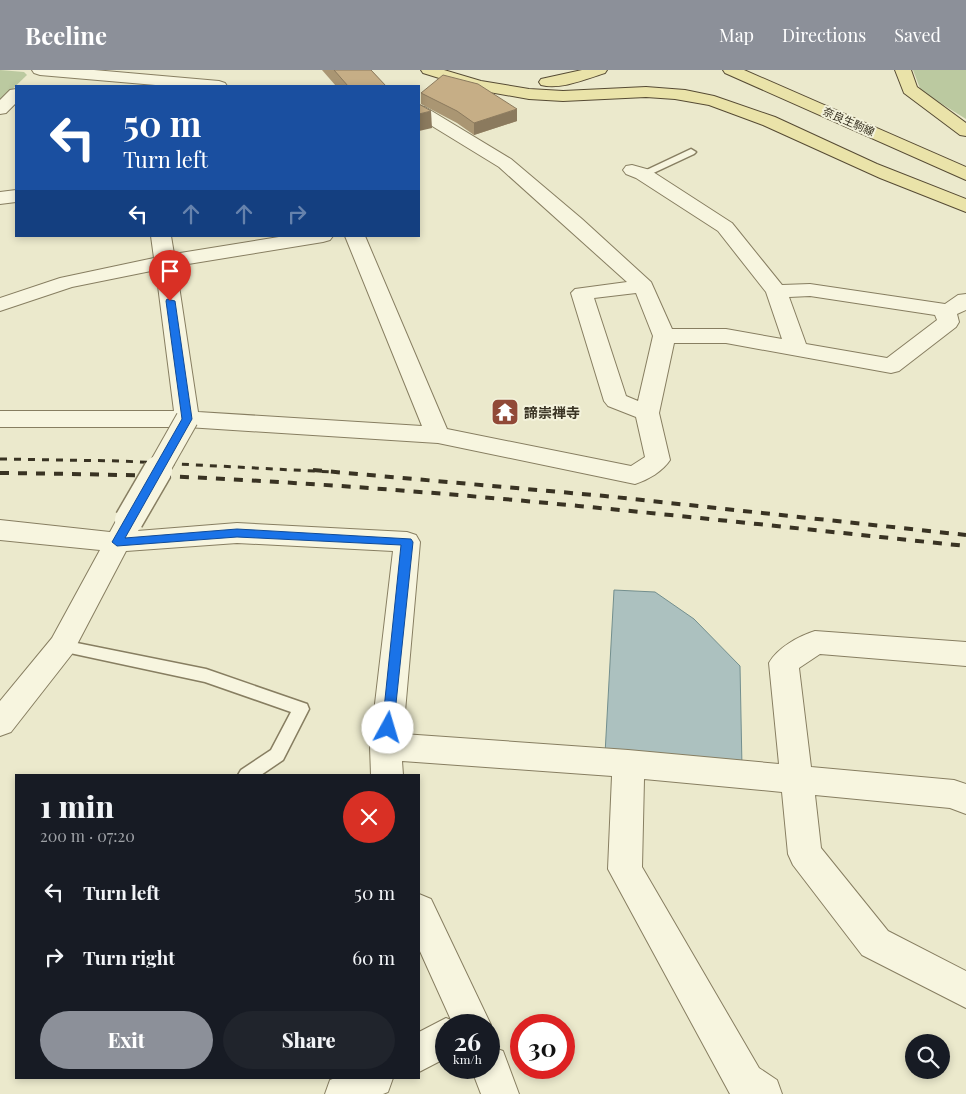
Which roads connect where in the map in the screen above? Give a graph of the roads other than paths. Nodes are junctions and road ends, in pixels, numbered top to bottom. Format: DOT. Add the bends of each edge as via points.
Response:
graph roads {
  1 [pos="41,70"];
  2 [pos="431,70"];
  3 [pos="468,70"];
  4 [pos="587,70"];
  5 [pos="599,70"];
  6 [pos="731,70"];
  7 [pos="763,70"];
  8 [pos="903,70"];
  9 [pos="172,79"];
  10 [pos="25,85"];
  11 [pos="212,85"];
  12 [pos="15,95"];
  13 [pos="0,110"];
  14 [pos="420,112"];
  15 [pos="966,131"];
  16 [pos="936,143"];
  17 [pos="691,152"];
  18 [pos="638,172"];
  19 [pos="966,174"];
  20 [pos="15,196"];
  21 [pos="0,198"];
  22 [pos="966,206"];
  23 [pos="161,237"];
  24 [pos="317,237"];
  25 [pos="356,237"];
  26 [pos="165,262"];
  27 [pos="644,286"];
  28 [pos="776,291"];
  29 [pos="966,300"];
  30 [pos="0,305"];
  31 [pos="946,310"];
  32 [pos="664,336"];
  33 [pos="797,349"];
  34 [pos="648,413"];
  35 [pos="0,419"];
  36 [pos="187,419"];
  37 [pos="438,435"];
  38 [pos="0,530"];
  39 [pos="123,531"];
  40 [pos="62,646"];
  41 [pos="966,654"];
  42 [pos="0,723"];
  43 [pos="387,761"];
  44 [pos="628,764"];
  45 [pos="248,774"];
  46 [pos="797,780"];
  47 [pos="966,800"];
  48 [pos="420,914"];
  49 [pos="966,990"];
  50 [pos="459,1014"];
  51 [pos="435,1044"];
  52 [pos="420,1052"];
  53 [pos="372,1079"];
  54 [pos="494,1079"];
  55 [pos="344,1094"];
  56 [pos="500,1094"];
  57 [pos="763,1094"];
  1 -- 9 [label="street"];
  1 -- 10 [label="street"];
  2 -- 5 [label="main road" via="516,84 572,78"];
  2 -- 22 [label="main road" via="460,81 520,93 563,96 654,92 695,97 763,118 893,178"];
  3 -- 4 [label="main road" via="518,78"];
  6 -- 19 [label="main road, 奈良生駒線"];
  7 -- 16 [label="main road, 奈良生駒線"];
  8 -- 15 [label="main road" via="910,89"];
  9 -- 11 [label="street"];
  12 -- 13 [label="street"];
  14 -- 27 [label="street" via="505,163"];
  17 -- 18 [label="lane"];
  18 -- 28 [label="street" via="726,227"];
  20 -- 21 [label="street"];
  23 -- 26 [label="street"];
  24 -- 26 [label="street"];
  25 -- 37 [label="street"];
  26 -- 30 [label="street" via="67,282"];
  26 -- 36 [label="street"];
  27 -- 32 [label="street"];
  27 -- 34 [label="street" via="582,292 616,401"];
  28 -- 31 [label="street" via="810,290"];
  28 -- 33 [label="street"];
  29 -- 31 [label="street" via="958,307"];
  31 -- 33 [label="street" via="948,322 891,366"];
  32 -- 33 [label="street" via="726,336"];
  32 -- 34 [label="street"];
  34 -- 37 [label="street" via="658,460 635,475"];
  35 -- 36 [label="street"];
  36 -- 37 [label="street"];
  36 -- 39 [label="street, bridge"];
  38 -- 39 [label="street"];
  39 -- 40 [label="street"];
  39 -- 43 [label="street" via="407,542"];
  40 -- 42 [label="street"];
  40 -- 45 [label="lane" via="206,676 301,709 277,755"];
  41 -- 46 [label="street" via="815,642 784,663"];
  43 -- 44 [label="street"];
  44 -- 46 [label="street"];
  44 -- 57 [label="street" via="625,869 745,1082"];
  46 -- 47 [label="street" via="954,794"];
  46 -- 49 [label="street" via="805,854 874,943"];
  48 -- 50 [label="street"];
  51 -- 52 [label="street"];
  53 -- 55 [label="street"];
  54 -- 56 [label="street"];
}
